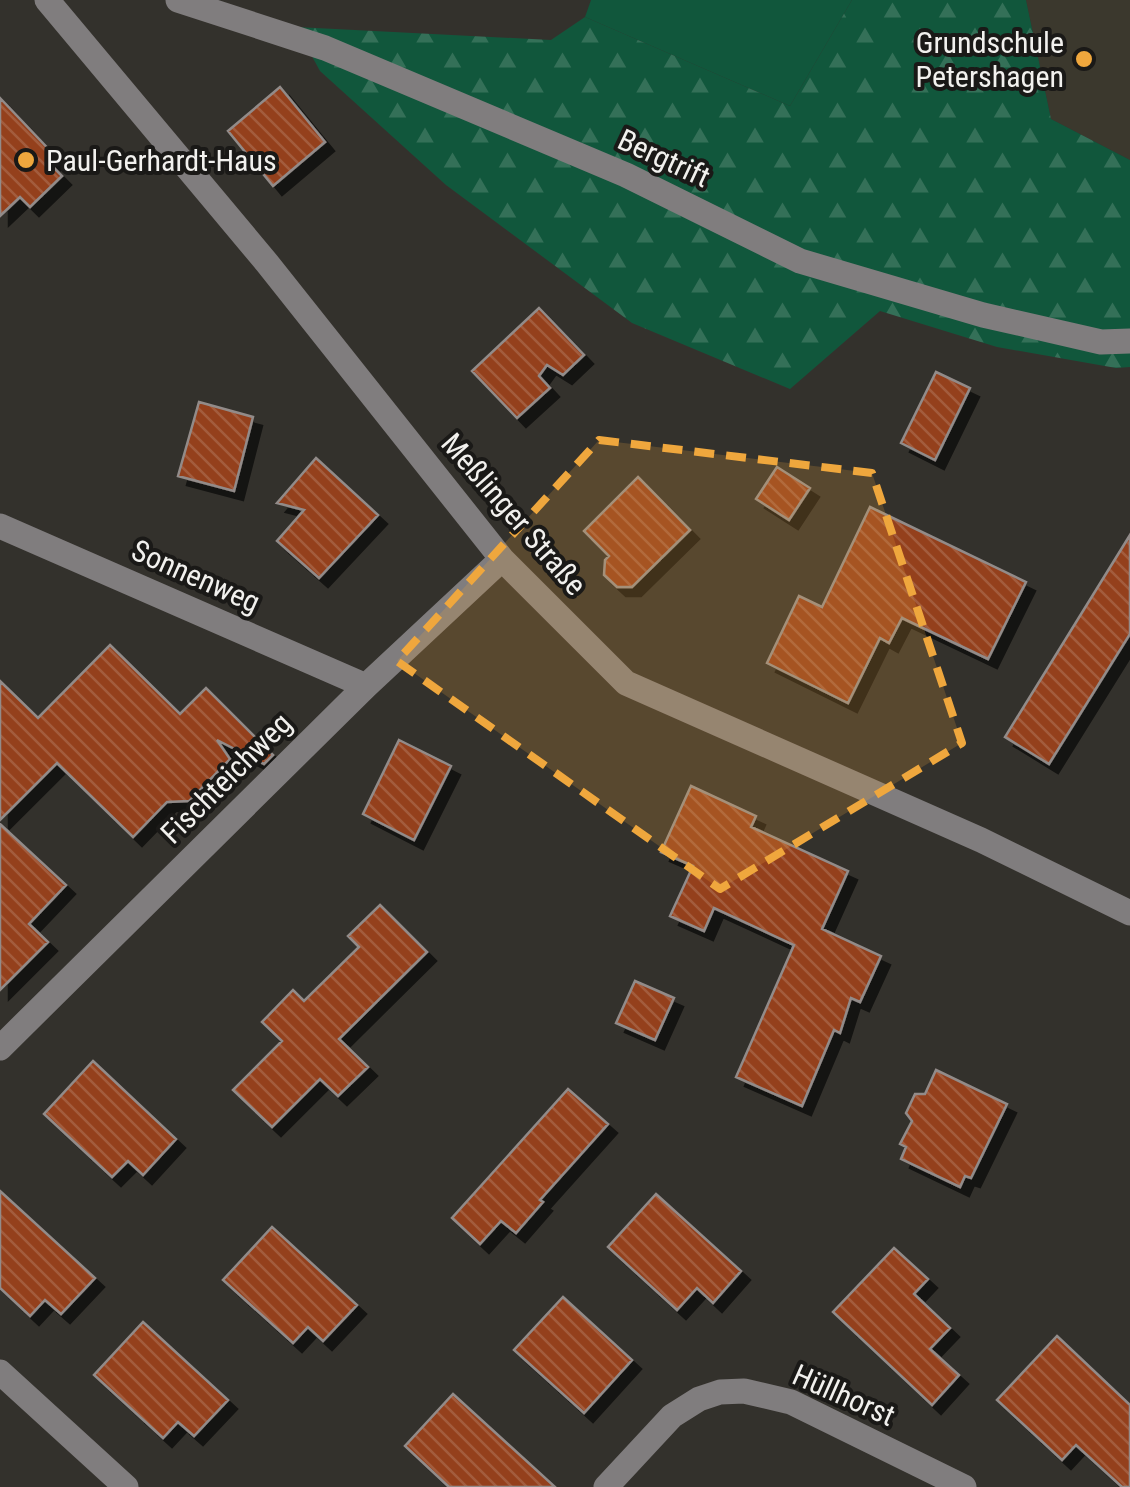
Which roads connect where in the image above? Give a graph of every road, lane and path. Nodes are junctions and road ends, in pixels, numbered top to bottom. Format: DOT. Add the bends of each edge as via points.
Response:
graph roads {
  1 [pos="47,0"];
  2 [pos="178,0"];
  3 [pos="1130,341"];
  4 [pos="0,526"];
  5 [pos="502,559"];
  6 [pos="366,686"];
  7 [pos="1130,913"];
  8 [pos="0,1048"];
  9 [pos="0,1372"];
  10 [pos="126,1487"];
  11 [pos="606,1487"];
  12 [pos="964,1487"];
  1 -- 5 [label="street, Meßlinger Straße"];
  2 -- 3 [label="street, Bergtrift" via="343,56 626,175 800,261 983,316 1101,342"];
  4 -- 6 [label="street, Sonnenweg"];
  5 -- 6 [label="street, Fischteichweg"];
  5 -- 7 [label="street, Meßlinger Straße" via="626,683"];
  6 -- 8 [label="street, Fischteichweg"];
  9 -- 10 [label="street"];
  11 -- 12 [label="street, Hüllhorst" via="672,1416 710,1396 744,1391 792,1402"];
}
